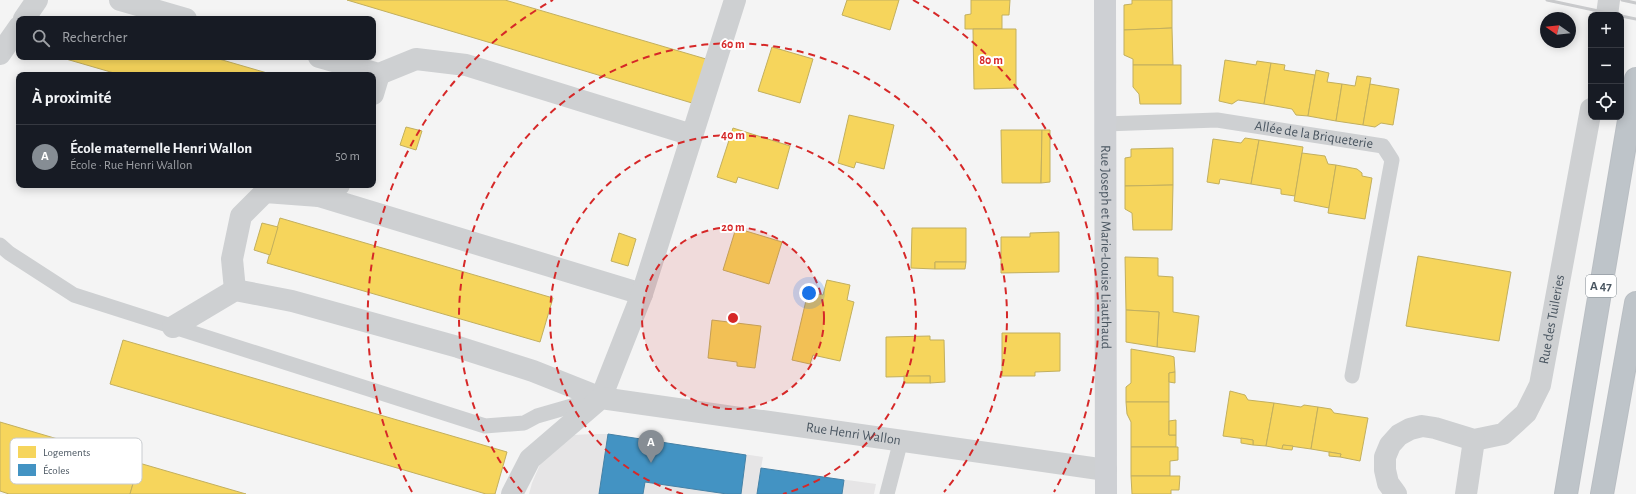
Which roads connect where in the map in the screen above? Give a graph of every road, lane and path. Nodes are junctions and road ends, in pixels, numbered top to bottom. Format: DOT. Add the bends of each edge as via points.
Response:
graph roads {
  1 [pos="37,0"];
  2 [pos="120,0"];
  3 [pos="735,0"];
  4 [pos="1105,0"];
  5 [pos="1609,0"];
  6 [pos="1607,12"];
  7 [pos="26,16"];
  8 [pos="176,16"];
  9 [pos="16,31"];
  10 [pos="0,54"];
  11 [pos="325,60"];
  12 [pos="351,72"];
  13 [pos="1636,79"];
  14 [pos="376,84"];
  15 [pos="1589,120"];
  16 [pos="1104,124"];
  17 [pos="692,135"];
  18 [pos="334,188"];
  19 [pos="319,196"];
  20 [pos="0,245"];
  21 [pos="235,290"];
  22 [pos="642,294"];
  23 [pos="1636,303"];
  24 [pos="173,327"];
  25 [pos="1352,376"];
  26 [pos="600,398"];
  27 [pos="901,440"];
  28 [pos="1474,440"];
  29 [pos="1106,470"];
  30 [pos="512,494"];
  31 [pos="887,494"];
  32 [pos="1106,494"];
  33 [pos="1396,494"];
  34 [pos="1466,494"];
  35 [pos="1566,494"];
  36 [pos="1602,494"];
  1 -- 7 [label="street"];
  2 -- 8 [label="street"];
  3 -- 17 [label="street"];
  4 -- 16 [label="main road, Rue Joseph et Marie-Louise Liauthaud"];
  5 -- 6 [label="street"];
  9 -- 10 [label="street"];
  11 -- 12 [label="street"];
  13 -- 35 [label="highway, A 47"];
  14 -- 17 [label="street" via="416,59 466,65"];
  15 -- 28 [label="street, Rue des Tuileries" via="1540,385 1526,413 1503,434"];
  16 -- 25 [label="lane, Allée de la Briqueterie" via="1217,120 1383,146 1392,160"];
  16 -- 29 [label="main road, Rue Joseph et Marie-Louise Liauthaud"];
  17 -- 22 [label="street"];
  18 -- 19 [label="street"];
  19 -- 21 [label="street" via="264,192 241,216 232,259"];
  19 -- 22 [label="street"];
  20 -- 24 [label="lane" via="9,254 74,295"];
  21 -- 24 [label="street"];
  21 -- 26 [label="street, Rue Henri Wallon" via="292,301 458,347 533,371"];
  22 -- 26 [label="street"];
  23 -- 36 [label="highway, A 47"];
  24 -- 26 [label="lane" via="485,426 524,422"];
  26 -- 27 [label="street, Rue Henri Wallon"];
  26 -- 30 [label="street" via="530,459"];
  27 -- 29 [label="street, Rue Henri Wallon"];
  27 -- 31 [label="lane"];
  28 -- 33 [label="street" via="1422,426 1410,428 1399,435 1390,445 1385,457 1388,483"];
  28 -- 34 [label="street"];
  29 -- 32 [label="main road, Rue Joseph et Marie-Louise Liauthaud"];
}
